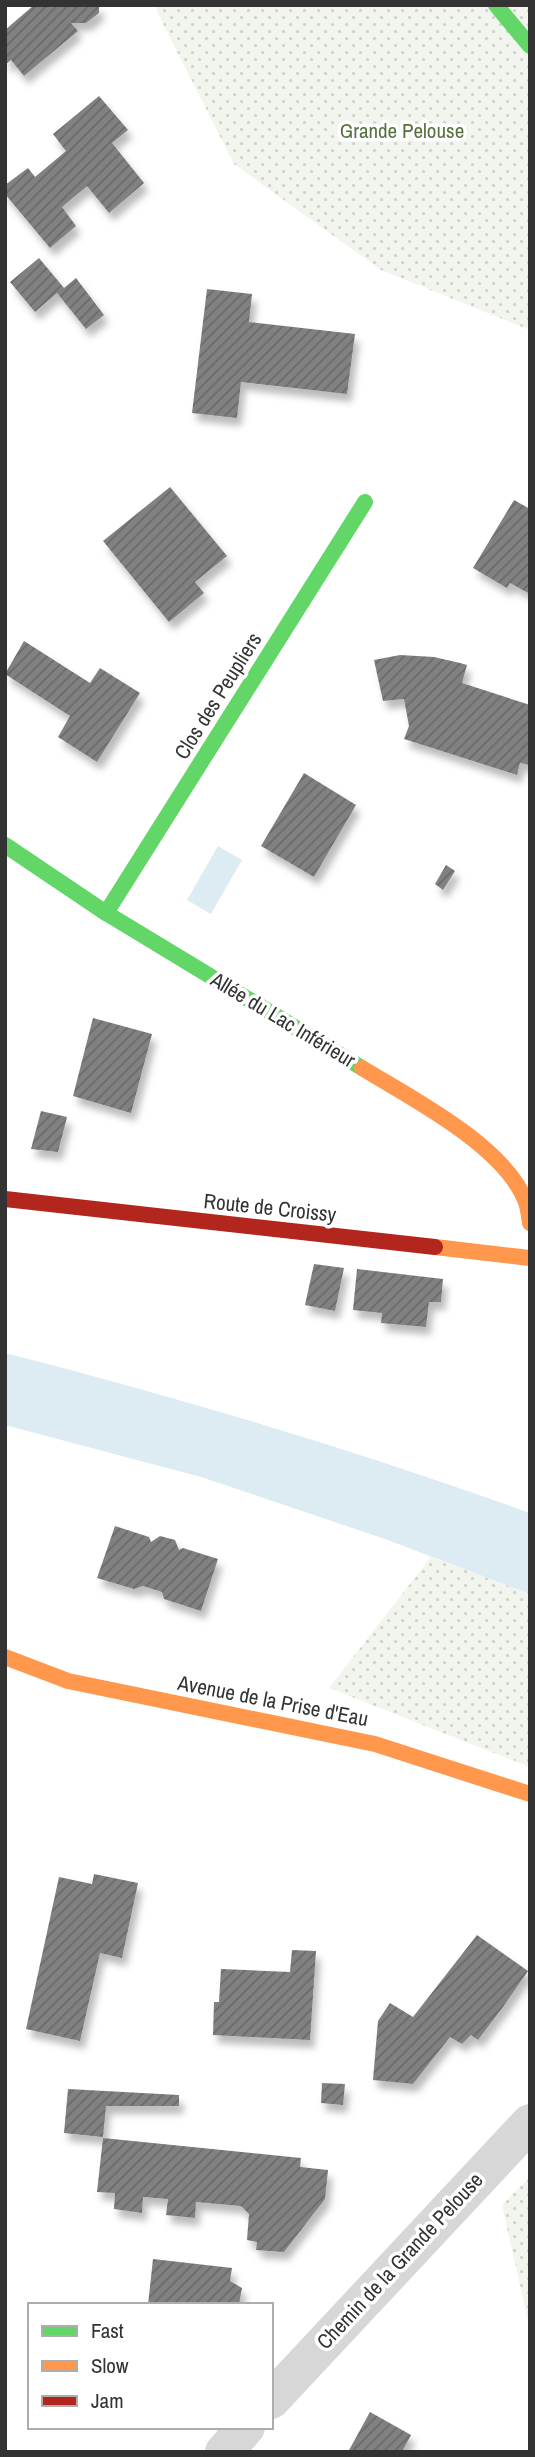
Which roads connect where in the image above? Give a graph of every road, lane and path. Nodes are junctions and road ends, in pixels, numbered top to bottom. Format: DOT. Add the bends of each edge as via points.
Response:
graph roads {
  1 [pos="496,5"];
  2 [pos="530,46"];
  3 [pos="365,502"];
  4 [pos="5,845"];
  5 [pos="106,913"];
  6 [pos="5,1199"];
  7 [pos="529,1242"];
  8 [pos="5,1657"];
  9 [pos="5,1680"];
  10 [pos="68,1681"];
  11 [pos="530,1794"];
  12 [pos="530,2123"];
  13 [pos="273,2398"];
  14 [pos="244,2429"];
  15 [pos="224,2452"];
  1 -- 2 [label="street"];
  3 -- 5 [label="street, Clos des Peupliers"];
  4 -- 5 [label="street, Allée du Lac Inférieur"];
  5 -- 7 [label="street, Allée du Lac Inférieur" via="421,1104 487,1150 509,1173 526,1202"];
  6 -- 7 [label="street, Route de Croissy"];
  8 -- 10 [label="street, Avenue de la Prise d'Eau"];
  9 -- 10 [label="street"];
  10 -- 11 [label="street, Avenue de la Prise d'Eau" via="375,1744"];
  12 -- 13 [label="street, Chemin de la Grande Pelouse"];
  14 -- 15 [label="street"];
}
